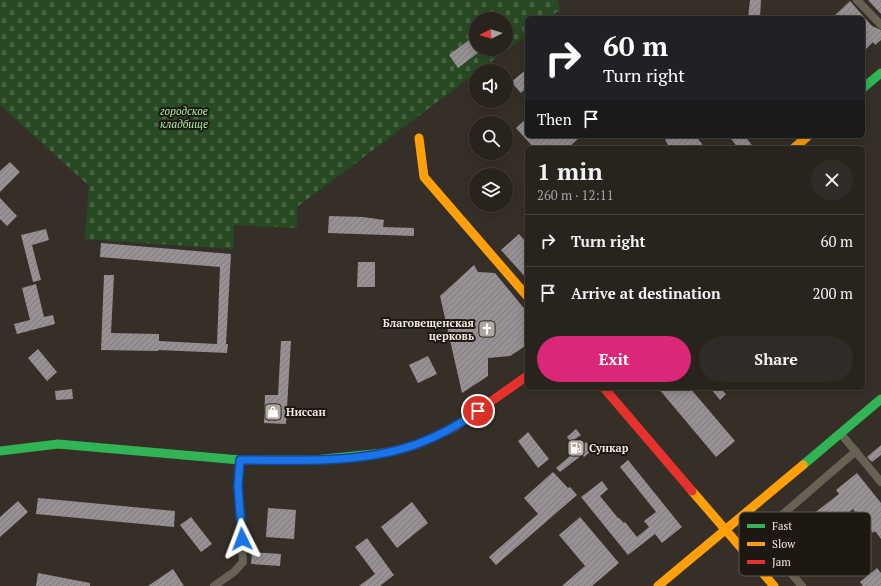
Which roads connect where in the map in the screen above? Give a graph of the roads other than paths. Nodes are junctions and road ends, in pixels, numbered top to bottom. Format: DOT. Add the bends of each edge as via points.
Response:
graph roads {
  1 [pos="857,0"];
  2 [pos="881,25"];
  3 [pos="881,73"];
  4 [pos="865,86"];
  5 [pos="419,138"];
  6 [pos="806,138"];
  7 [pos="796,146"];
  8 [pos="525,294"];
  9 [pos="525,377"];
  10 [pos="606,390"];
  11 [pos="881,399"];
  12 [pos="841,434"];
  13 [pos="0,451"];
  14 [pos="856,452"];
  15 [pos="240,460"];
  16 [pos="881,482"];
  17 [pos="745,512"];
  18 [pos="786,512"];
  19 [pos="739,517"];
  20 [pos="725,528"];
  21 [pos="739,545"];
  22 [pos="766,576"];
  23 [pos="793,576"];
  24 [pos="214,586"];
  25 [pos="658,586"];
  26 [pos="774,586"];
  27 [pos="802,586"];
  1 -- 2 [label="street"];
  3 -- 4 [label="street"];
  5 -- 8 [label="street" via="424,177"];
  6 -- 7 [label="street"];
  9 -- 15 [label="street" via="455,427 416,445 380,454 314,460"];
  10 -- 20 [label="street"];
  11 -- 12 [label="street"];
  12 -- 14 [label="street"];
  12 -- 17 [label="street"];
  13 -- 15 [label="street" via="58,444"];
  14 -- 16 [label="street"];
  14 -- 18 [label="street"];
  15 -- 24 [label="street" via="238,486 243,562"];
  19 -- 20 [label="street"];
  20 -- 21 [label="street"];
  20 -- 25 [label="street"];
  22 -- 26 [label="street"];
  23 -- 27 [label="street"];
}
